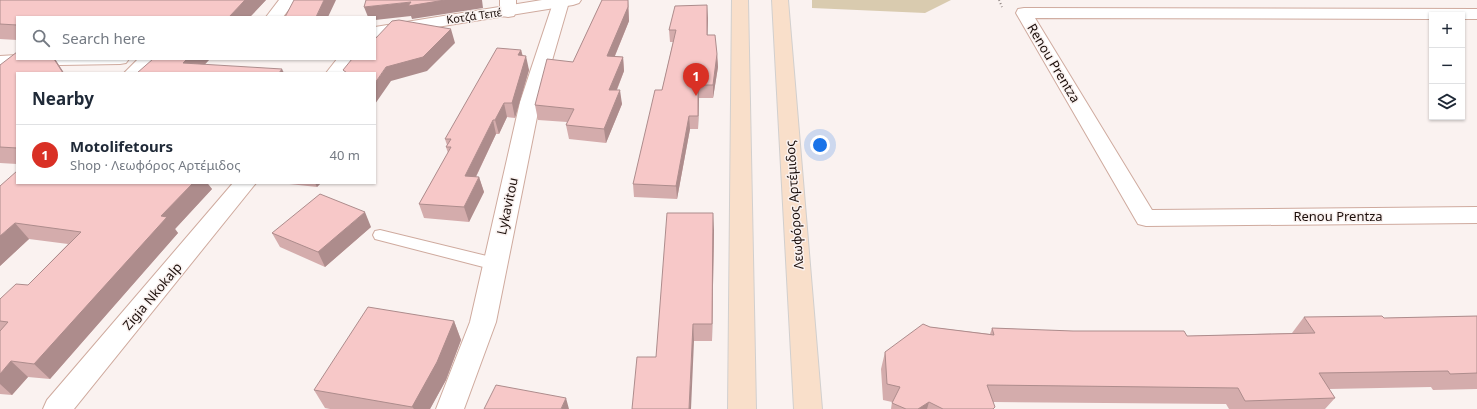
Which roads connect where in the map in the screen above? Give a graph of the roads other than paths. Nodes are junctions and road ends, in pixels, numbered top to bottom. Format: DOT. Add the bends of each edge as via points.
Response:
graph roads {
  1 [pos="288,0"];
  2 [pos="740,0"];
  3 [pos="776,0"];
  4 [pos="567,1"];
  5 [pos="508,6"];
  6 [pos="1477,14"];
  7 [pos="275,16"];
  8 [pos="376,32"];
  9 [pos="80,60"];
  10 [pos="148,60"];
  11 [pos="345,60"];
  12 [pos="0,62"];
  13 [pos="135,72"];
  14 [pos="336,72"];
  15 [pos="244,184"];
  16 [pos="1477,215"];
  17 [pos="380,235"];
  18 [pos="495,264"];
  19 [pos="57,409"];
  20 [pos="450,409"];
  21 [pos="742,409"];
  22 [pos="808,409"];
  1 -- 7 [label="street"];
  2 -- 21 [label="main road"];
  3 -- 22 [label="main road, Λεωφόρος Αρτέμιδος"];
  4 -- 5 [label="street, Κοτζά Τεπέ"];
  4 -- 18 [label="street, Lykavitou" via="530,102"];
  5 -- 8 [label="street, Κοτζά Τεπέ"];
  6 -- 16 [label="street, Renou Prentza" via="1024,13 1146,218"];
  9 -- 12 [label="street"];
  10 -- 13 [label="street"];
  11 -- 14 [label="street"];
  15 -- 19 [label="street, Zigia Nkokalp"];
  17 -- 18 [label="lane"];
  18 -- 20 [label="street, Lykavitou" via="483,322"];
}
